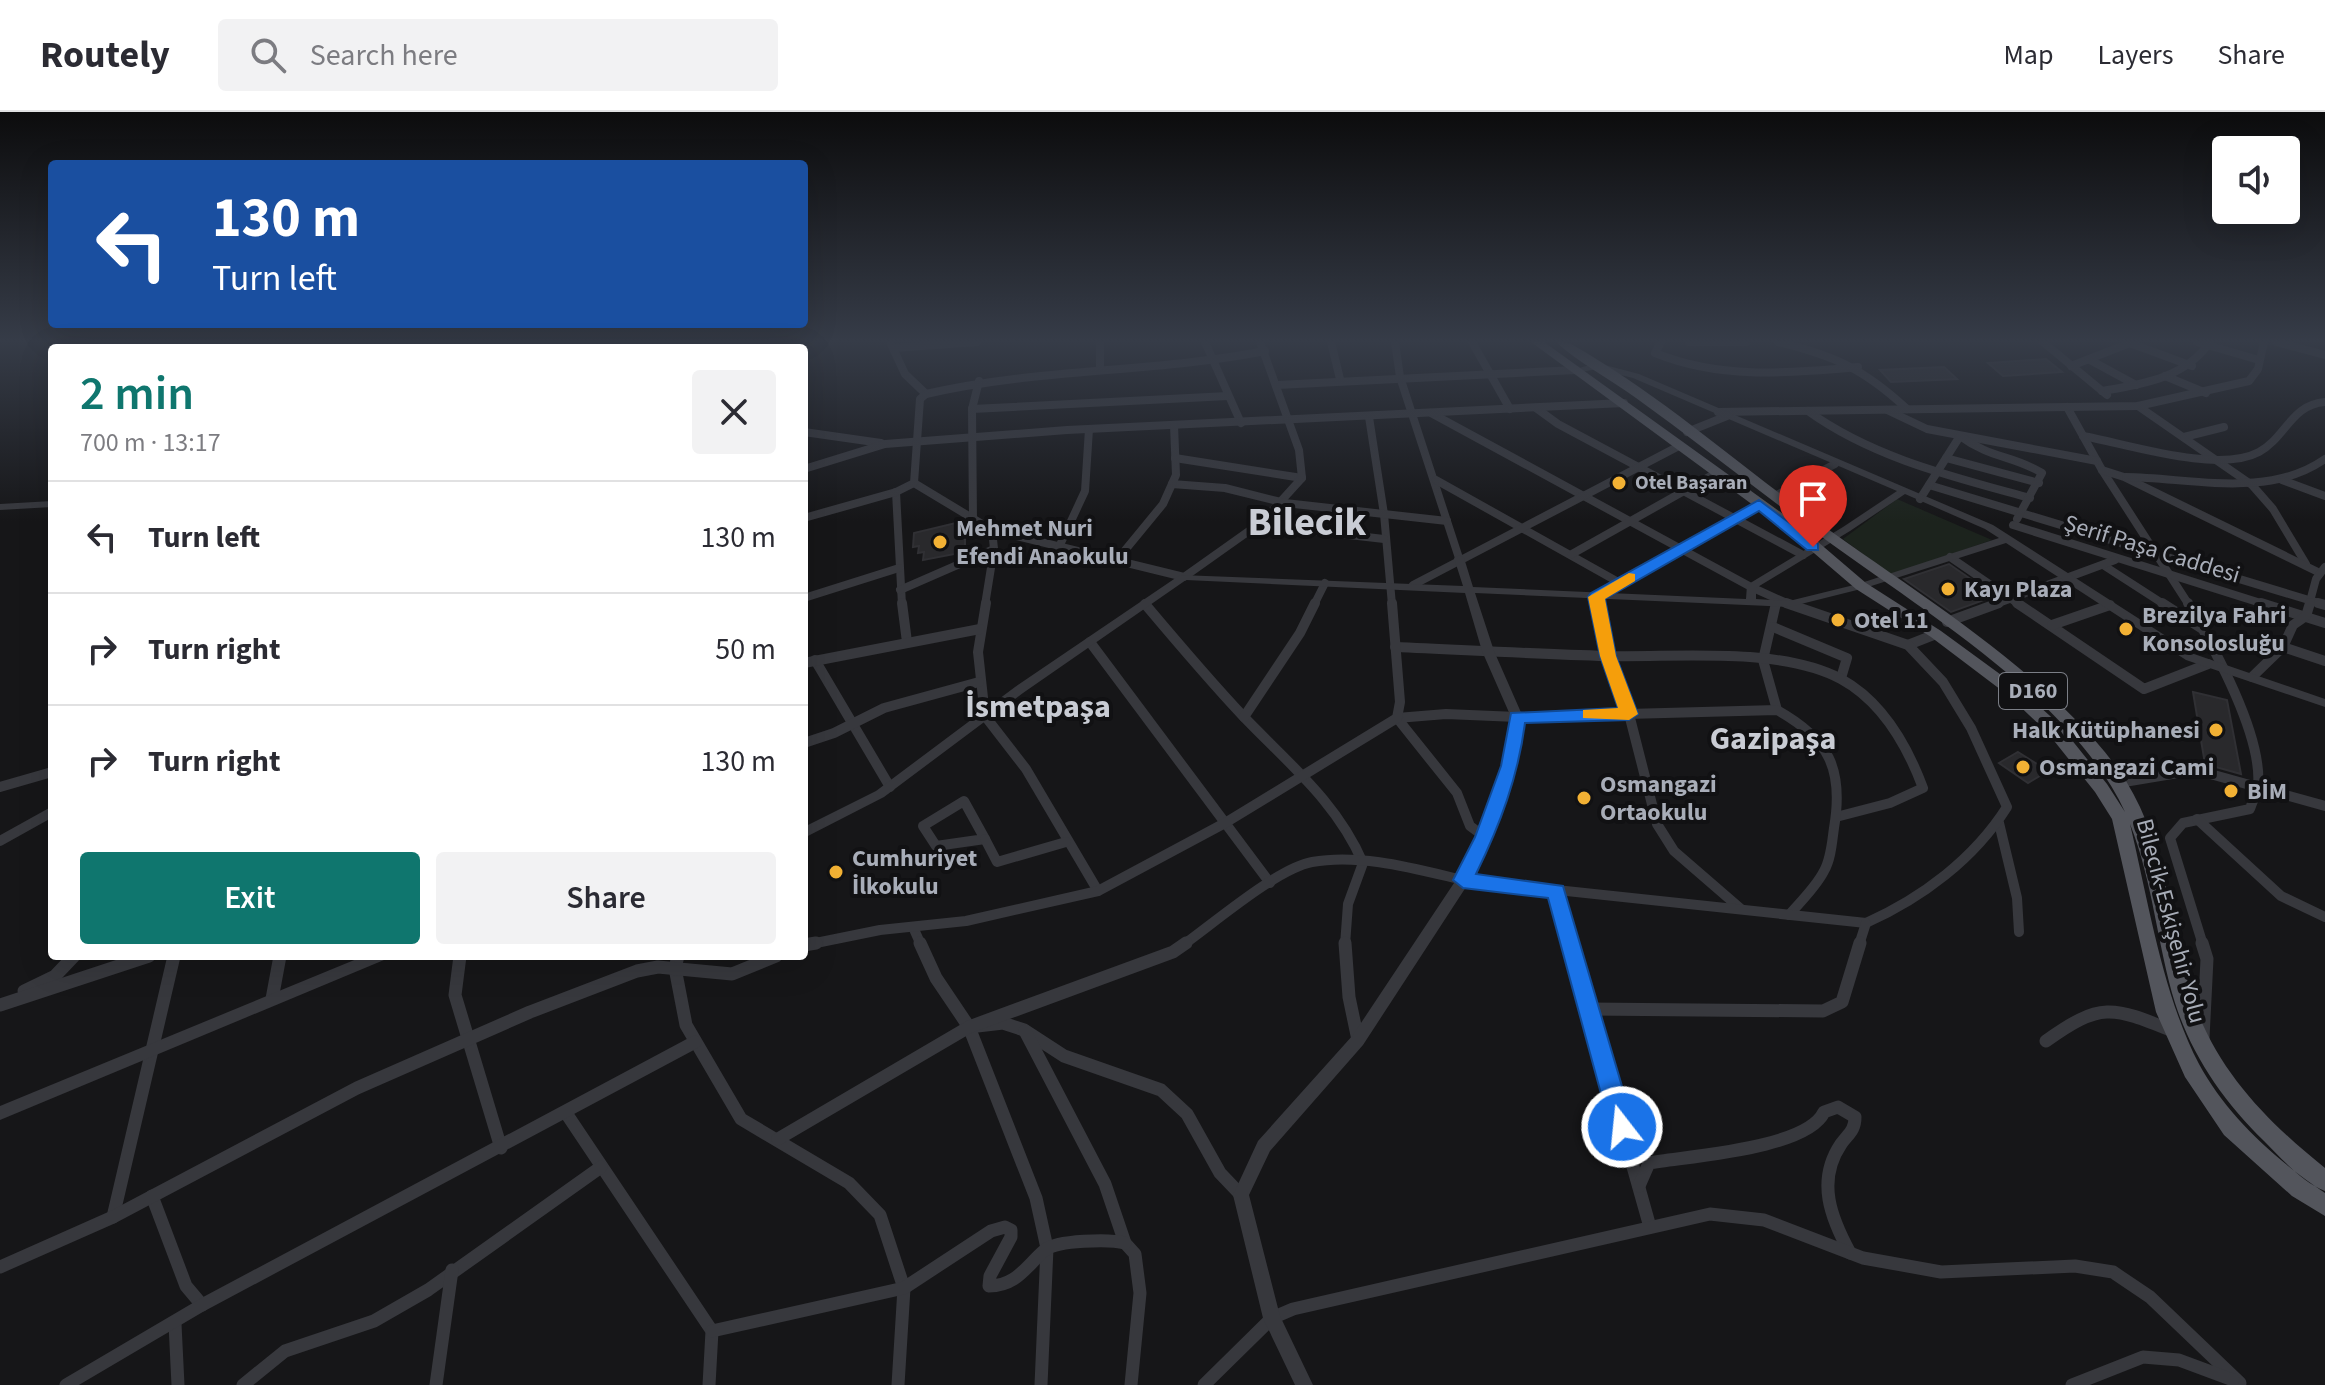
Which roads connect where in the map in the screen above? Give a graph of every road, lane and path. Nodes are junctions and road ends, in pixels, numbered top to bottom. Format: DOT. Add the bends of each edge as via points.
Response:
graph roads {
  1 [pos="920,401"];
  2 [pos="974,401"];
  3 [pos="1122,401"];
  4 [pos="1231,401"];
  5 [pos="1282,401"];
  6 [pos="1410,401"];
  7 [pos="1505,401"];
  8 [pos="1639,401"];
  9 [pos="1693,401"];
  10 [pos="1898,401"];
  11 [pos="2114,401"];
  12 [pos="2162,401"];
  13 [pos="2316,401"];
  14 [pos="1624,403"];
  15 [pos="2117,404"];
  16 [pos="2138,406"];
  17 [pos="2067,407"];
  18 [pos="1536,408"];
  19 [pos="972,409"];
  20 [pos="1510,409"];
  21 [pos="1885,409"];
  22 [pos="1907,409"];
  23 [pos="1808,411"];
  24 [pos="1431,413"];
  25 [pos="1415,414"];
  26 [pos="1722,414"];
  27 [pos="1369,417"];
  28 [pos="1289,421"];
  29 [pos="1241,423"];
  30 [pos="1174,425"];
  31 [pos="2224,427"];
  32 [pos="1089,429"];
  33 [pos="808,433"];
  34 [pos="1960,436"];
  35 [pos="2083,436"];
  36 [pos="2184,437"];
  37 [pos="972,439"];
  38 [pos="1683,439"];
  39 [pos="918,442"];
  40 [pos="885,444"];
  41 [pos="1175,458"];
  42 [pos="1946,458"];
  43 [pos="2216,459"];
  44 [pos="2325,459"];
  45 [pos="1835,464"];
  46 [pos="1636,466"];
  47 [pos="2099,466"];
  48 [pos="808,468"];
  49 [pos="1937,472"];
  50 [pos="1716,473"];
  51 [pos="2124,477"];
  52 [pos="1302,478"];
  53 [pos="1436,480"];
  54 [pos="2282,480"];
  55 [pos="914,483"];
  56 [pos="2039,483"];
  57 [pos="1172,484"];
  58 [pos="1929,485"];
  59 [pos="2252,485"];
  60 [pos="1684,491"];
  61 [pos="1903,491"];
  62 [pos="896,492"];
  63 [pos="1582,496"];
  64 [pos="1775,496"];
  65 [pos="2325,496"];
  66 [pos="2030,498"];
  67 [pos="1920,499"];
  68 [pos="1285,503"];
  69 [pos="48,504"];
  70 [pos="1759,505"];
  71 [pos="0,507"];
  72 [pos="1384,514"];
  73 [pos="2020,514"];
  74 [pos="808,517"];
  75 [pos="1736,517"];
  76 [pos="973,520"];
  77 [pos="1447,521"];
  78 [pos="1630,521"];
  79 [pos="1261,525"];
  80 [pos="2013,525"];
  81 [pos="1523,527"];
  82 [pos="992,530"];
  83 [pos="1384,539"];
  84 [pos="2007,539"];
  85 [pos="1834,540"];
  86 [pos="1059,547"];
  87 [pos="1680,547"];
  88 [pos="994,549"];
  89 [pos="1808,551"];
  90 [pos="2156,551"];
  91 [pos="1572,554"];
  92 [pos="1950,557"];
  93 [pos="1459,558"];
  94 [pos="1117,560"];
  95 [pos="2115,560"];
  96 [pos="2103,565"];
  97 [pos="2308,566"];
  98 [pos="899,568"];
  99 [pos="2322,575"];
  100 [pos="1184,577"];
  101 [pos="2173,577"];
  102 [pos="1888,578"];
  103 [pos="2068,578"];
  104 [pos="1325,583"];
  105 [pos="1620,583"];
  106 [pos="1389,585"];
  107 [pos="1413,585"];
  108 [pos="1861,586"];
  109 [pos="1751,587"];
  110 [pos="900,590"];
  111 [pos="1466,591"];
  112 [pos="808,597"];
  113 [pos="1596,597"];
  114 [pos="2014,599"];
  115 [pos="2312,601"];
  116 [pos="1751,602"];
  117 [pos="1776,603"];
  118 [pos="1145,604"];
  119 [pos="1789,604"];
  120 [pos="2110,605"];
  121 [pos="2325,605"];
  122 [pos="2306,616"];
  123 [pos="2325,623"];
  124 [pos="2052,625"];
  125 [pos="1773,627"];
  126 [pos="1941,628"];
  127 [pos="980,629"];
  128 [pos="2203,629"];
  129 [pos="907,642"];
  130 [pos="1090,642"];
  131 [pos="1908,645"];
  132 [pos="1395,647"];
  133 [pos="2283,647"];
  134 [pos="1488,651"];
  135 [pos="1608,656"];
  136 [pos="1763,660"];
  137 [pos="2325,661"];
  138 [pos="809,662"];
  139 [pos="2208,664"];
  140 [pos="2225,667"];
  141 [pos="2252,677"];
  142 [pos="1841,678"];
  143 [pos="979,682"];
  144 [pos="2325,705"];
  145 [pos="1777,710"];
  146 [pos="1629,714"];
  147 [pos="985,716"];
  148 [pos="1244,717"];
  149 [pos="1517,717"];
  150 [pos="1397,718"];
  151 [pos="851,724"];
  152 [pos="808,741"];
  153 [pos="48,773"];
  154 [pos="1303,774"];
  155 [pos="2118,783"];
  156 [pos="2258,785"];
  157 [pos="0,787"];
  158 [pos="890,787"];
  159 [pos="2325,806"];
  160 [pos="48,814"];
  161 [pos="1836,817"];
  162 [pos="2197,819"];
  163 [pos="1225,823"];
  164 [pos="1999,823"];
  165 [pos="808,831"];
  166 [pos="1485,837"];
  167 [pos="985,839"];
  168 [pos="0,841"];
  169 [pos="1066,842"];
  170 [pos="1363,863"];
  171 [pos="1463,880"];
  172 [pos="1270,883"];
  173 [pos="1098,891"];
  174 [pos="1556,891"];
  175 [pos="1743,910"];
  176 [pos="1789,915"];
  177 [pos="2325,917"];
  178 [pos="1866,923"];
  179 [pos="913,927"];
  180 [pos="2019,932"];
  181 [pos="808,944"];
  182 [pos="70,960"];
  183 [pos="137,960"];
  184 [pos="173,960"];
  185 [pos="279,960"];
  186 [pos="369,960"];
  187 [pos="459,960"];
  188 [pos="766,960"];
  189 [pos="676,962"];
  190 [pos="272,999"];
  191 [pos="0,1004"];
  192 [pos="1589,1009"];
  193 [pos="969,1027"];
  194 [pos="1024,1030"];
  195 [pos="2175,1032"];
  196 [pos="470,1038"];
  197 [pos="1358,1040"];
  198 [pos="2046,1041"];
  199 [pos="695,1042"];
  200 [pos="2202,1045"];
  201 [pos="155,1047"];
  202 [pos="0,1113"];
  203 [pos="566,1113"];
  204 [pos="778,1139"];
  205 [pos="501,1148"];
  206 [pos="2256,1150"];
  207 [pos="601,1167"];
  208 [pos="2325,1182"];
  209 [pos="1639,1186"];
  210 [pos="1241,1195"];
  211 [pos="152,1196"];
  212 [pos="2325,1206"];
  213 [pos="113,1217"];
  214 [pos="1650,1227"];
  215 [pos="1125,1243"];
  216 [pos="1047,1248"];
  217 [pos="1850,1253"];
  218 [pos="0,1267"];
  219 [pos="452,1270"];
  220 [pos="904,1288"];
  221 [pos="202,1305"];
  222 [pos="1272,1318"];
  223 [pos="175,1324"];
  224 [pos="712,1331"];
  225 [pos="2242,1384"];
  226 [pos="66,1385"];
  227 [pos="178,1385"];
  228 [pos="243,1385"];
  229 [pos="436,1385"];
  230 [pos="709,1385"];
  231 [pos="898,1385"];
  232 [pos="1041,1385"];
  233 [pos="1131,1385"];
  234 [pos="1204,1385"];
  235 [pos="1304,1385"];
  236 [pos="2072,1385"];
  1 -- 39 [label="street"];
  2 -- 19 [label="street"];
  3 -- 19 [label="street"];
  4 -- 29 [label="street"];
  5 -- 28 [label="street"];
  6 -- 25 [label="street"];
  7 -- 20 [label="street"];
  8 -- 38 [label="main road, Bilecik-Eskişehir Yolu / D160"];
  9 -- 26 [label="street"];
  10 -- 22 [label="street"];
  11 -- 15 [label="street"];
  12 -- 16 [label="street"];
  13 -- 43 [label="street" via="2301,410 2269,448"];
  14 -- 18 [label="street"];
  14 -- 38 [label="main road, Bilecik-Eskişehir Yolu / D160"];
  15 -- 16 [label="street"];
  15 -- 17 [label="street"];
  16 -- 36 [label="street"];
  17 -- 22 [label="street"];
  17 -- 35 [label="street"];
  18 -- 20 [label="street"];
  18 -- 46 [label="street"];
  19 -- 37 [label="street"];
  20 -- 24 [label="street"];
  21 -- 22 [label="street"];
  21 -- 23 [label="street"];
  21 -- 34 [label="street" via="1908,423"];
  23 -- 26 [label="street"];
  23 -- 49 [label="street" via="1824,425"];
  24 -- 25 [label="street"];
  24 -- 63 [label="street"];
  25 -- 27 [label="street"];
  25 -- 53 [label="street"];
  26 -- 38 [label="street"];
  26 -- 45 [label="street"];
  27 -- 28 [label="street"];
  27 -- 72 [label="street"];
  28 -- 29 [label="street"];
  28 -- 52 [label="street"];
  29 -- 30 [label="street"];
  30 -- 32 [label="street"];
  30 -- 41 [label="street"];
  31 -- 36 [label="street"];
  32 -- 37 [label="street"];
  32 -- 86 [label="street" via="1088,488"];
  33 -- 40 [label="street"];
  34 -- 42 [label="street"];
  34 -- 47 [label="street"];
  34 -- 56 [label="street" via="1983,453 2039,469"];
  35 -- 43 [label="street"];
  35 -- 47 [label="street"];
  36 -- 43 [label="street"];
  37 -- 39 [label="street"];
  37 -- 76 [label="street"];
  38 -- 46 [label="street"];
  38 -- 50 [label="main road, Bilecik-Eskişehir Yolu / D160"];
  38 -- 64 [label="main road, Bilecik-Eskişehir Yolu / D160"];
  39 -- 40 [label="street"];
  39 -- 55 [label="street"];
  40 -- 48 [label="street"];
  41 -- 52 [label="street"];
  41 -- 57 [label="street"];
  42 -- 49 [label="street"];
  42 -- 56 [label="street"];
  43 -- 59 [label="street"];
  44 -- 54 [label="street" via="2311,471"];
  45 -- 61 [label="street"];
  45 -- 64 [label="street"];
  46 -- 60 [label="street"];
  46 -- 63 [label="street"];
  47 -- 51 [label="street"];
  47 -- 90 [label="street"];
  49 -- 58 [label="street"];
  49 -- 66 [label="street"];
  50 -- 60 [label="street"];
  50 -- 70 [label="main road, Bilecik-Eskişehir Yolu / D160"];
  51 -- 59 [label="street"];
  51 -- 97 [label="street"];
  52 -- 68 [label="street"];
  53 -- 77 [label="street"];
  53 -- 81 [label="street"];
  54 -- 59 [label="street"];
  54 -- 65 [label="street"];
  55 -- 62 [label="street"];
  55 -- 76 [label="street"];
  56 -- 66 [label="street"];
  57 -- 68 [label="street" via="1225,488"];
  57 -- 94 [label="street" via="1163,504"];
  58 -- 67 [label="street"];
  58 -- 73 [label="street"];
  59 -- 97 [label="street"];
  60 -- 75 [label="street"];
  60 -- 78 [label="street"];
  61 -- 67 [label="street"];
  61 -- 85 [label="street"];
  62 -- 74 [label="street"];
  62 -- 98 [label="street"];
  63 -- 78 [label="street"];
  63 -- 81 [label="street"];
  64 -- 85 [label="main road, Bilecik-Eskişehir Yolu / D160"];
  66 -- 73 [label="street"];
  67 -- 84 [label="street"];
  68 -- 72 [label="street"];
  68 -- 79 [label="street"];
  69 -- 71 [label="street"];
  70 -- 75 [label="street"];
  70 -- 89 [label="main road, Bilecik-Eskişehir Yolu / D160"];
  72 -- 77 [label="street"];
  72 -- 83 [label="street"];
  73 -- 80 [label="street"];
  73 -- 90 [label="street"];
  75 -- 87 [label="street"];
  75 -- 89 [label="street"];
  76 -- 82 [label="street"];
  77 -- 93 [label="street"];
  78 -- 87 [label="street"];
  78 -- 91 [label="street"];
  79 -- 83 [label="street"];
  79 -- 100 [label="street"];
  80 -- 84 [label="street"];
  80 -- 95 [label="street, Şerif Paşa Caddesi"];
  81 -- 91 [label="street"];
  81 -- 93 [label="street"];
  82 -- 86 [label="street"];
  82 -- 88 [label="street"];
  83 -- 106 [label="street"];
  84 -- 92 [label="street"];
  84 -- 103 [label="street"];
  85 -- 89 [label="street"];
  85 -- 102 [label="main road, Bilecik-Eskişehir Yolu / D160"];
  86 -- 94 [label="street"];
  87 -- 105 [label="street"];
  87 -- 109 [label="street"];
  88 -- 110 [label="street"];
  88 -- 127 [label="street"];
  89 -- 108 [label="main road, Bilecik-Eskişehir Yolu / D160"];
  89 -- 109 [label="street"];
  90 -- 101 [label="street"];
  90 -- 115 [label="street"];
  91 -- 105 [label="street"];
  92 -- 102 [label="street"];
  92 -- 114 [label="street"];
  93 -- 107 [label="street"];
  93 -- 111 [label="street"];
  94 -- 100 [label="street"];
  95 -- 96 [label="street"];
  95 -- 101 [label="street, Şerif Paşa Caddesi"];
  96 -- 103 [label="street"];
  96 -- 128 [label="street"];
  97 -- 99 [label="street"];
  98 -- 110 [label="street"];
  98 -- 112 [label="street"];
  99 -- 115 [label="street"];
  100 -- 104 [label="street"];
  100 -- 118 [label="street"];
  101 -- 122 [label="street, Şerif Paşa Caddesi"];
  101 -- 128 [label="street"];
  102 -- 108 [label="street"];
  102 -- 126 [label="main road, Bilecik-Eskişehir Yolu / D160"];
  103 -- 114 [label="street"];
  103 -- 120 [label="street"];
  104 -- 106 [label="street"];
  104 -- 148 [label="street" via="1300,633"];
  105 -- 113 [label="street"];
  106 -- 107 [label="street"];
  106 -- 132 [label="street"];
  107 -- 111 [label="street"];
  108 -- 119 [label="street"];
  108 -- 126 [label="main road, Bilecik-Eskişehir Yolu / D160"];
  109 -- 116 [label="street"];
  109 -- 119 [label="street"];
  110 -- 129 [label="street"];
  111 -- 113 [label="street"];
  111 -- 134 [label="street"];
  113 -- 116 [label="street"];
  113 -- 135 [label="street"];
  114 -- 124 [label="street"];
  114 -- 126 [label="street"];
  115 -- 121 [label="street"];
  115 -- 122 [label="street"];
  116 -- 117 [label="street"];
  117 -- 119 [label="street"];
  117 -- 125 [label="street"];
  118 -- 130 [label="street"];
  118 -- 148 [label="street"];
  119 -- 131 [label="street"];
  120 -- 124 [label="street"];
  120 -- 139 [label="street"];
  122 -- 123 [label="street, Şerif Paşa Caddesi"];
  122 -- 133 [label="street" via="2293,625"];
  124 -- 139 [label="street" via="2144,689"];
  125 -- 136 [label="street"];
  125 -- 142 [label="street" via="1847,658"];
  126 -- 131 [label="street"];
  126 -- 155 [label="main road, Bilecik-Eskişehir Yolu / D160" via="2064,718"];
  126 -- 195 [label="main road, Bilecik-Eskişehir Yolu / D160" via="2053,728 2120,818"];
  127 -- 129 [label="street"];
  127 -- 143 [label="street"];
  128 -- 140 [label="street"];
  129 -- 138 [label="street"];
  130 -- 147 [label="street"];
  130 -- 163 [label="street"];
  131 -- 164 [label="street" via="1943,682 1971,728 2007,807"];
  132 -- 134 [label="street"];
  132 -- 150 [label="street"];
  133 -- 137 [label="street"];
  133 -- 141 [label="street"];
  134 -- 135 [label="street"];
  134 -- 149 [label="street"];
  135 -- 136 [label="street"];
  135 -- 146 [label="street"];
  136 -- 142 [label="street"];
  136 -- 145 [label="street"];
  138 -- 151 [label="street"];
  139 -- 140 [label="street"];
  140 -- 141 [label="street"];
  140 -- 156 [label="street" via="2250,737"];
  141 -- 144 [label="street"];
  142 -- 161 [label="street" via="1885,715 1911,751 1923,788"];
  143 -- 147 [label="street"];
  143 -- 151 [label="street" via="884,708"];
  145 -- 146 [label="street"];
  145 -- 161 [label="street" via="1818,736 1838,773"];
  146 -- 149 [label="street"];
  146 -- 175 [label="street" via="1657,824 1674,851"];
  147 -- 158 [label="street"];
  147 -- 169 [label="street" via="1026,769"];
  148 -- 154 [label="street"];
  149 -- 150 [label="street"];
  149 -- 166 [label="street" via="1510,766"];
  150 -- 154 [label="street"];
  150 -- 166 [label="street" via="1457,793 1470,826"];
  151 -- 152 [label="street"];
  151 -- 158 [label="street"];
  153 -- 157 [label="street"];
  154 -- 163 [label="street"];
  154 -- 170 [label="street" via="1354,837"];
  155 -- 156 [label="street" via="2196,770"];
  155 -- 200 [label="main road, Bilecik-Eskişehir Yolu / D160" via="2152,861 2186,1004"];
  156 -- 159 [label="street"];
  156 -- 162 [label="street" via="2250,809"];
  158 -- 165 [label="street"];
  160 -- 168 [label="street"];
  161 -- 176 [label="street" via="1826,869"];
  162 -- 177 [label="street" via="2281,896"];
  162 -- 200 [label="street" via="2183,823 2170,838 2207,959"];
  163 -- 172 [label="street"];
  163 -- 173 [label="street"];
  164 -- 178 [label="street" via="1937,883 1898,911"];
  164 -- 180 [label="street" via="2017,898"];
  166 -- 171 [label="street"];
  167 -- 167 [label="street" via="964,801 923,826 936,846"];
  167 -- 169 [label="street" via="997,862"];
  169 -- 173 [label="street"];
  170 -- 171 [label="street"];
  170 -- 172 [label="street" via="1309,862"];
  170 -- 197 [label="street" via="1345,923"];
  171 -- 174 [label="street"];
  171 -- 197 [label="street"];
  172 -- 193 [label="street" via="1173,952"];
  173 -- 179 [label="street" via="966,921"];
  174 -- 175 [label="street"];
  174 -- 192 [label="street"];
  175 -- 176 [label="street"];
  176 -- 178 [label="street"];
  178 -- 192 [label="street" via="1842,1002 1823,1011"];
  179 -- 181 [label="street"];
  179 -- 193 [label="street" via="936,978"];
  182 -- 191 [label="street" via="55,976"];
  183 -- 191 [label="street"];
  184 -- 201 [label="street"];
  185 -- 190 [label="street"];
  186 -- 190 [label="street"];
  187 -- 196 [label="street" via="455,995"];
  188 -- 189 [label="street" via="732,974"];
  189 -- 196 [label="street" via="637,971"];
  189 -- 199 [label="street" via="686,1025"];
  190 -- 201 [label="street"];
  192 -- 209 [label="street"];
  193 -- 194 [label="street" via="1003,1023"];
  193 -- 204 [label="street"];
  193 -- 216 [label="street" via="1036,1198"];
  194 -- 210 [label="street" via="1064,1056 1161,1090 1187,1114 1220,1173"];
  194 -- 215 [label="street" via="1105,1184"];
  195 -- 198 [label="street" via="2137,1017 2099,1013 2084,1015"];
  195 -- 206 [label="main road, Bilecik-Eskişehir Yolu / D160" via="2192,1071 2231,1128"];
  196 -- 205 [label="street"];
  196 -- 211 [label="street" via="357,1088"];
  197 -- 210 [label="street" via="1264,1146"];
  199 -- 203 [label="street"];
  199 -- 204 [label="street" via="741,1119"];
  200 -- 208 [label="main road, Bilecik-Eskişehir Yolu / D160" via="2241,1106"];
  201 -- 202 [label="street"];
  201 -- 213 [label="street"];
  203 -- 205 [label="street"];
  203 -- 207 [label="street"];
  204 -- 220 [label="street" via="849,1183 880,1215"];
  205 -- 221 [label="street"];
  206 -- 208 [label="main road"];
  206 -- 212 [label="main road, Bilecik-Eskişehir Yolu / D160"];
  207 -- 219 [label="street"];
  207 -- 224 [label="street"];
  209 -- 214 [label="street"];
  209 -- 217 [label="street" via="1649,1163 1784,1140 1838,1107 1855,1117 1855,1128 1826,1171 1826,1193 1836,1229"];
  210 -- 222 [label="street"];
  211 -- 213 [label="street"];
  211 -- 221 [label="street" via="186,1286"];
  213 -- 218 [label="street"];
  214 -- 217 [label="street" via="1710,1214 1764,1220"];
  214 -- 222 [label="street"];
  215 -- 216 [label="street" via="1109,1239"];
  215 -- 233 [label="street" via="1135,1254 1140,1293"];
  216 -- 220 [label="street" via="1031,1269 998,1287 989,1286 1011,1237 1005,1227"];
  216 -- 232 [label="street"];
  217 -- 225 [label="street" via="1941,1272 2075,1266 2113,1272 2150,1297"];
  219 -- 228 [label="street" via="374,1321 285,1351"];
  219 -- 229 [label="street"];
  220 -- 224 [label="street"];
  220 -- 231 [label="street"];
  221 -- 223 [label="street"];
  222 -- 234 [label="street"];
  222 -- 235 [label="street"];
  223 -- 226 [label="street"];
  223 -- 227 [label="street"];
  224 -- 230 [label="street"];
  225 -- 236 [label="street" via="2179,1360 2143,1357"];
}
